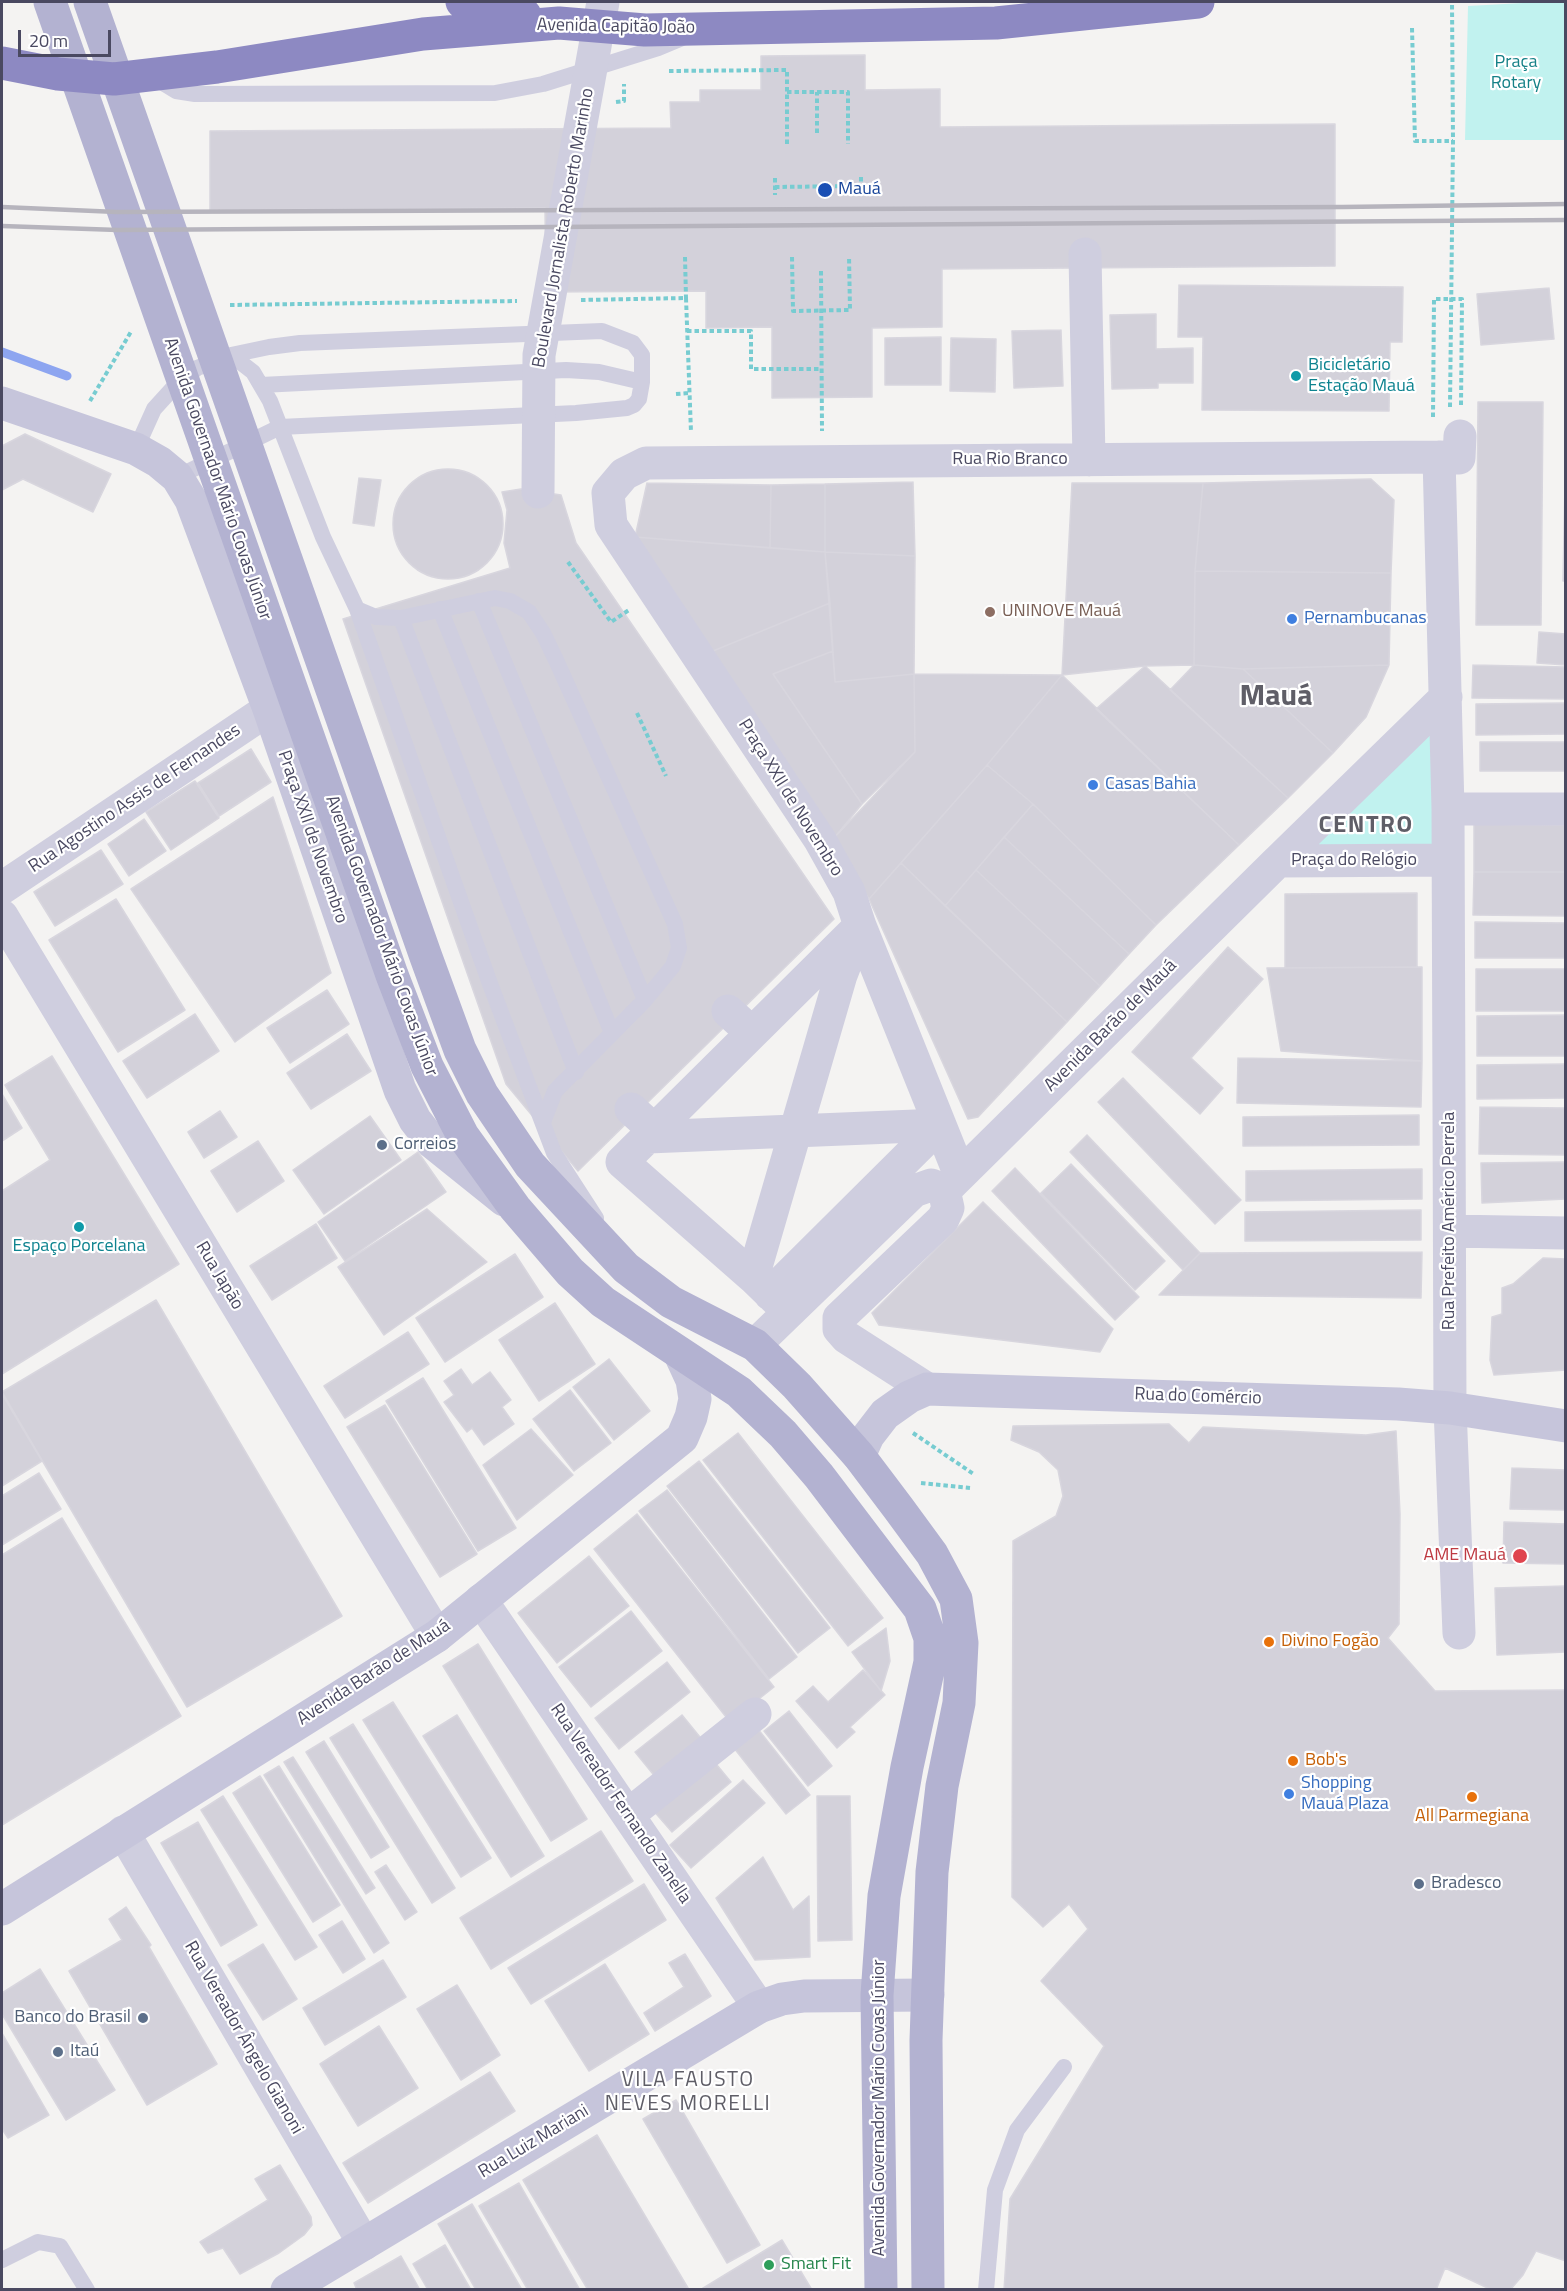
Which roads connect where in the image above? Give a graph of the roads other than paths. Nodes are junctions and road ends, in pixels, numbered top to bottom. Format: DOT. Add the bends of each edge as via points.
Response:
graph roads {
  1 [pos="50,2"];
  2 [pos="90,2"];
  3 [pos="462,2"];
  4 [pos="603,2"];
  5 [pos="1198,2"];
  6 [pos="559,22"];
  7 [pos="706,29"];
  8 [pos="2,63"];
  9 [pos="150,75"];
  10 [pos="1085,254"];
  11 [pos="231,355"];
  12 [pos="642,382"];
  13 [pos="261,385"];
  14 [pos="2,403"];
  15 [pos="280,428"];
  16 [pos="1445,433"];
  17 [pos="136,449"];
  18 [pos="1089,460"];
  19 [pos="177,477"];
  20 [pos="538,492"];
  21 [pos="609,508"];
  22 [pos="479,601"];
  23 [pos="357,609"];
  24 [pos="440,609"];
  25 [pos="401,618"];
  26 [pos="1446,697"];
  27 [pos="269,709"];
  28 [pos="1448,809"];
  29 [pos="1566,809"];
  30 [pos="1448,860"];
  31 [pos="1278,861"];
  32 [pos="2,888"];
  33 [pos="2,916"];
  34 [pos="860,926"];
  35 [pos="645,1000"];
  36 [pos="728,1011"];
  37 [pos="752,1033"];
  38 [pos="612,1034"];
  39 [pos="576,1072"];
  40 [pos="543,1122"];
  41 [pos="644,1125"];
  42 [pos="940,1125"];
  43 [pos="796,1131"];
  44 [pos="952,1183"];
  45 [pos="515,1209"];
  46 [pos="1450,1231"];
  47 [pos="1566,1233"];
  48 [pos="626,1268"];
  49 [pos="771,1294"];
  50 [pos="755,1345"];
  51 [pos="680,1354"];
  52 [pos="927,1389"];
  53 [pos="1450,1408"];
  54 [pos="1566,1426"];
  55 [pos="859,1456"];
  56 [pos="481,1600"];
  57 [pos="1459,1634"];
  58 [pos="437,1636"];
  59 [pos="755,1714"];
  60 [pos="628,1815"];
  61 [pos="123,1832"];
  62 [pos="2,1909"];
  63 [pos="877,1995"];
  64 [pos="928,1995"];
  65 [pos="759,2007"];
  66 [pos="1064,2067"];
  67 [pos="881,2215"];
  68 [pos="364,2244"];
  69 [pos="2,2260"];
  70 [pos="87,2289"];
  71 [pos="287,2289"];
  72 [pos="881,2289"];
  73 [pos="895,2289"];
  74 [pos="928,2289"];
  75 [pos="986,2289"];
  1 -- 45 [label="main road, Avenida Governador Mário Covas Júnior" via="406,1012 427,1066 463,1136"];
  2 -- 48 [label="main road, Avenida Governador Mário Covas Júnior" via="460,1050 482,1094 530,1165"];
  3 -- 6 [label="highway"];
  4 -- 20 [label="street, Boulevard Jornalista Roberto Marinho" via="539,356"];
  5 -- 7 [label="highway, Avenida Capitão João" via="996,23"];
  6 -- 7 [label="highway, Avenida Capitão João" via="645,30"];
  6 -- 9 [label="highway, Avenida Capitão João" via="423,34 217,68"];
  7 -- 9 [label="lane" via="543,84 495,93 195,94 176,91"];
  8 -- 9 [label="highway, Avenida Capitão João" via="114,79"];
  10 -- 18 [label="street"];
  11 -- 12 [label="lane" via="300,343 602,331 633,343 642,355"];
  11 -- 13 [label="lane" via="253,372"];
  11 -- 17 [label="lane" via="197,368 174,387 154,409"];
  12 -- 13 [label="lane" via="599,372 566,370"];
  12 -- 15 [label="lane" via="639,399 627,408"];
  13 -- 15 [label="lane"];
  14 -- 17 [label="main road, Praça XXII de Novembro"];
  15 -- 19 [label="lane"];
  15 -- 23 [label="lane" via="323,537"];
  16 -- 18 [label="street, Rua Rio Branco"];
  16 -- 26 [label="street, Rua Prefeito Américo Perrela"];
  17 -- 19 [label="main road, Praça XXII de Novembro"];
  18 -- 21 [label="street, Rua Rio Branco" via="646,463 616,482 608,493"];
  19 -- 27 [label="main road, Praça XXII de Novembro" via="190,500"];
  21 -- 34 [label="street, Praça XXII de Novembro" via="611,525 820,840 849,892"];
  22 -- 24 [label="lane"];
  22 -- 35 [label="lane"];
  22 -- 35 [label="lane" via="510,601 529,612 543,633 675,924 680,948 673,966"];
  23 -- 25 [label="lane" via="376,617"];
  23 -- 40 [label="lane"];
  24 -- 25 [label="lane"];
  24 -- 38 [label="lane"];
  25 -- 39 [label="lane"];
  26 -- 28 [label="street, Rua Prefeito Américo Perrela"];
  26 -- 31 [label="street, Praça do Relógio"];
  27 -- 32 [label="street, Rua Agostino Assis de Fernandes"];
  27 -- 45 [label="main road, Praça XXII de Novembro" via="389,1061 415,1120 433,1143"];
  28 -- 29 [label="street"];
  28 -- 30 [label="street, Rua Prefeito Américo Perrela"];
  30 -- 31 [label="street, Praça do Relógio"];
  30 -- 46 [label="street, Rua Prefeito Américo Perrela"];
  31 -- 44 [label="street, Avenida Barão de Mauá"];
  33 -- 58 [label="street, Rua Japão"];
  34 -- 37 [label="street"];
  34 -- 42 [label="street, Praça XXII de Novembro"];
  34 -- 43 [label="street" via="841,975"];
  35 -- 38 [label="lane"];
  36 -- 37 [label="street"];
  37 -- 41 [label="street"];
  38 -- 39 [label="lane"];
  39 -- 40 [label="lane" via="555,1091"];
  40 -- 48 [label="lane" via="554,1153"];
  41 -- 43 [label="street"];
  41 -- 49 [label="street" via="622,1162"];
  42 -- 43 [label="street"];
  42 -- 44 [label="street, Praça XXII de Novembro"];
  42 -- 49 [label="street"];
  43 -- 49 [label="street"];
  44 -- 49 [label="street" via="914,1191"];
  44 -- 52 [label="street" via="943,1219 839,1318 839,1329 846,1337"];
  45 -- 51 [label="main road, Avenida Governador Mário Covas Júnior" via="570,1272 603,1302"];
  46 -- 47 [label="street"];
  46 -- 53 [label="street, Rua Prefeito Américo Perrela"];
  48 -- 50 [label="main road, Avenida Governador Mário Covas Júnior" via="671,1302"];
  49 -- 50 [label="street"];
  50 -- 55 [label="main road, Avenida Governador Mário Covas Júnior"];
  51 -- 56 [label="main road, Avenida Barão de Mauá" via="692,1380 695,1399 682,1438"];
  51 -- 63 [label="main road, Avenida Governador Mário Covas Júnior" via="739,1392 783,1434 920,1610 930,1638 930,1662 884,1896"];
  52 -- 53 [label="main road, Rua do Comércio"];
  52 -- 55 [label="main road, Rua do Comércio" via="885,1414"];
  53 -- 54 [label="main road, Rua do Comércio"];
  53 -- 57 [label="street, Rua Prefeito Américo Perrela"];
  55 -- 64 [label="main road, Avenida Governador Mário Covas Júnior" via="932,1554 956,1599 962,1643 959,1703 942,1786 932,1872"];
  56 -- 58 [label="main road, Avenida Barão de Mauá"];
  56 -- 60 [label="street, Rua Vereador Fernando Zanella"];
  58 -- 61 [label="main road, Avenida Barão de Mauá"];
  59 -- 60 [label="street"];
  60 -- 65 [label="street, Rua Vereador Fernando Zanella"];
  61 -- 62 [label="main road, Avenida Barão de Mauá"];
  61 -- 68 [label="street, Rua Vereador Ângelo Gianoni"];
  63 -- 64 [label="main road, Rua Luiz Mariani"];
  63 -- 65 [label="main road, Rua Luiz Mariani" via="804,1996"];
  63 -- 67 [label="main road, Avenida Governador Mário Covas Júnior"];
  64 -- 74 [label="main road, Avenida Governador Mário Covas Júnior"];
  65 -- 68 [label="main road, Rua Luiz Mariani"];
  66 -- 75 [label="lane" via="1017,2130 995,2190"];
  67 -- 72 [label="main road, Avenida Governador Mário Covas Júnior"];
  67 -- 73 [label="main road" via="895,2249"];
  68 -- 71 [label="main road, Rua Luiz Mariani"];
  69 -- 70 [label="lane" via="38,2242 60,2246"];
}
